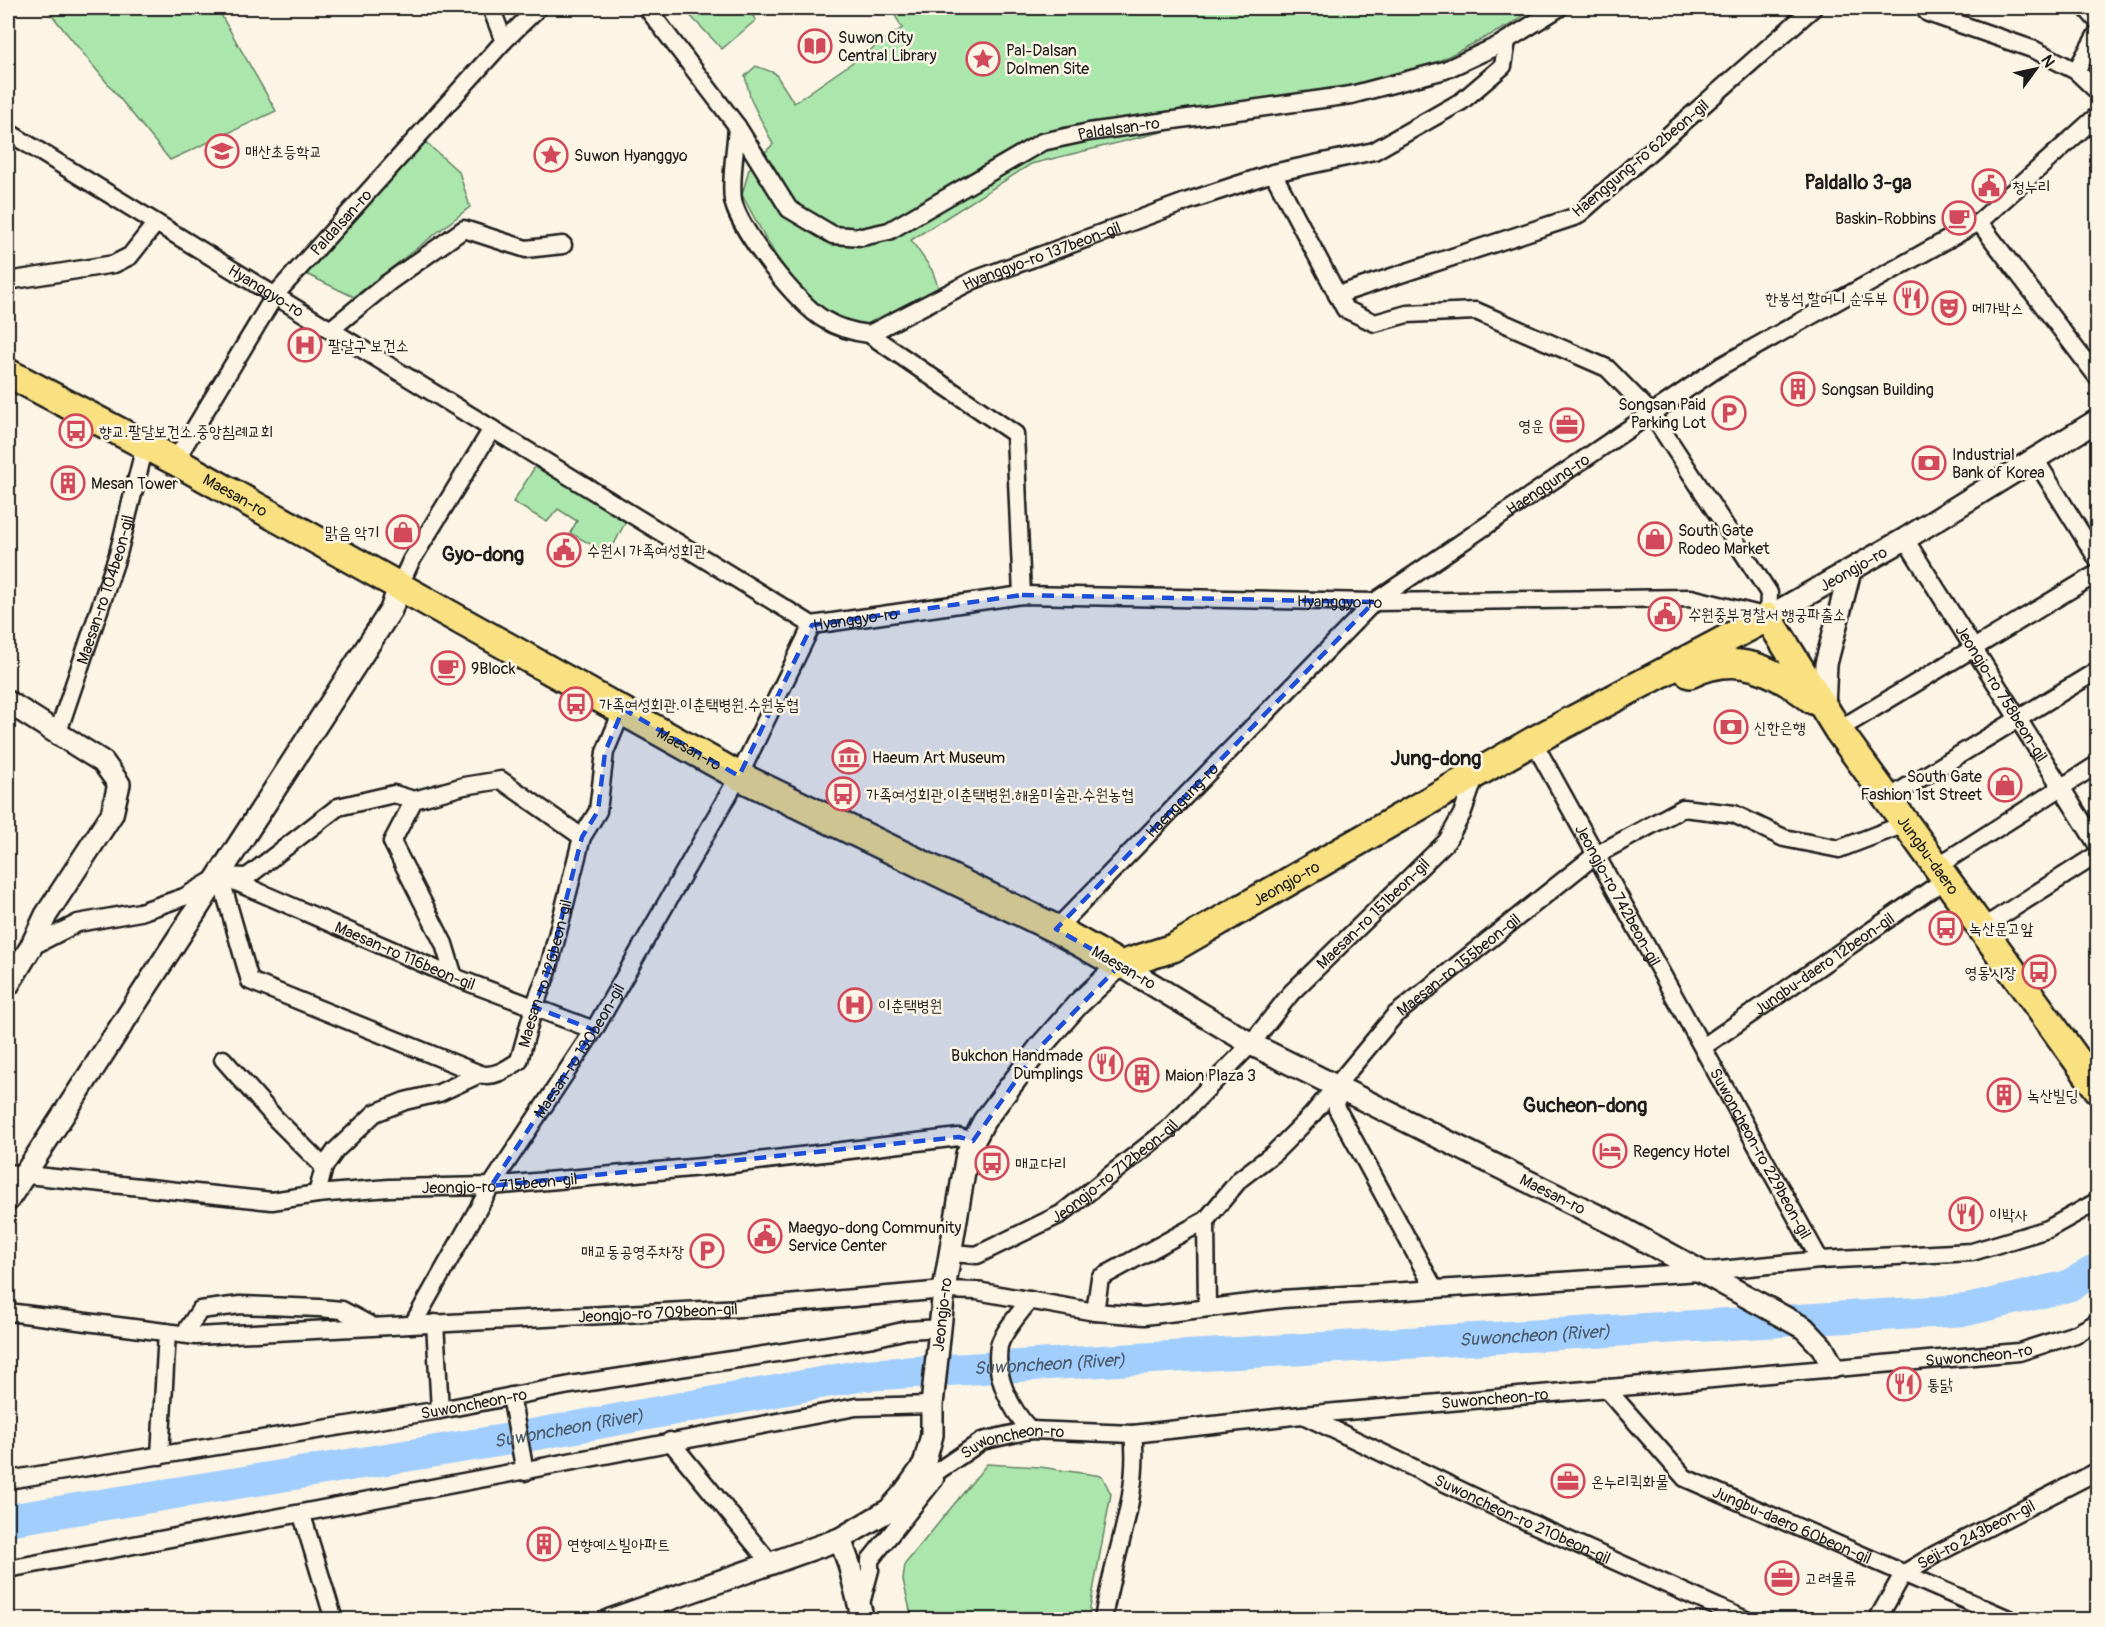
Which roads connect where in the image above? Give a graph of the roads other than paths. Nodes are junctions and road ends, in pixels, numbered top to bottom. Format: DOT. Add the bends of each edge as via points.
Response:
graph roads {
  1 [pos="491,8"];
  2 [pos="538,8"];
  3 [pos="647,8"];
  4 [pos="1558,8"];
  5 [pos="1813,8"];
  6 [pos="1923,8"];
  7 [pos="2086,8"];
  8 [pos="2097,22"];
  9 [pos="2097,32"];
  10 [pos="504,41"];
  11 [pos="1507,41"];
  12 [pos="2076,71"];
  13 [pos="2097,92"];
  14 [pos="2097,115"];
  15 [pos="737,126"];
  16 [pos="8,132"];
  17 [pos="1273,173"];
  18 [pos="1979,222"];
  19 [pos="156,223"];
  20 [pos="563,245"];
  21 [pos="8,281"];
  22 [pos="275,295"];
  23 [pos="1337,295"];
  24 [pos="330,330"];
  25 [pos="869,334"];
  26 [pos="8,373"];
  27 [pos="2097,378"];
  28 [pos="1651,414"];
  29 [pos="2097,420"];
  30 [pos="492,429"];
  31 [pos="145,446"];
  32 [pos="2035,459"];
  33 [pos="175,461"];
  34 [pos="1905,539"];
  35 [pos="2097,560"];
  36 [pos="1850,571"];
  37 [pos="2097,573"];
  38 [pos="399,587"];
  39 [pos="1022,595"];
  40 [pos="1374,602"];
  41 [pos="1768,617"];
  42 [pos="812,625"];
  43 [pos="1972,648"];
  44 [pos="2097,670"];
  45 [pos="1642,684"];
  46 [pos="8,702"];
  47 [pos="623,709"];
  48 [pos="1831,719"];
  49 [pos="2017,719"];
  50 [pos="58,732"];
  51 [pos="1533,741"];
  52 [pos="2097,764"];
  53 [pos="1476,773"];
  54 [pos="739,776"];
  55 [pos="2060,787"];
  56 [pos="1887,799"];
  57 [pos="414,800"];
  58 [pos="1905,824"];
  59 [pos="582,837"];
  60 [pos="2097,846"];
  61 [pos="2097,854"];
  62 [pos="1594,856"];
  63 [pos="1941,873"];
  64 [pos="220,876"];
  65 [pos="1982,928"];
  66 [pos="1056,929"];
  67 [pos="31,947"];
  68 [pos="1120,965"];
  69 [pos="454,977"];
  70 [pos="8,985"];
  71 [pos="534,1007"];
  72 [pos="594,1029"];
  73 [pos="1251,1044"];
  74 [pos="1703,1047"];
  75 [pos="223,1059"];
  76 [pos="480,1074"];
  77 [pos="1334,1086"];
  78 [pos="2097,1089"];
  79 [pos="973,1141"];
  80 [pos="324,1167"];
  81 [pos="15,1174"];
  82 [pos="491,1186"];
  83 [pos="317,1194"];
  84 [pos="8,1200"];
  85 [pos="2097,1201"];
  86 [pos="1206,1220"];
  87 [pos="951,1253"];
  88 [pos="1821,1260"];
  89 [pos="1705,1275"];
  90 [pos="1434,1287"];
  91 [pos="944,1290"];
  92 [pos="1030,1300"];
  93 [pos="1207,1308"];
  94 [pos="8,1312"];
  95 [pos="1095,1312"];
  96 [pos="2097,1322"];
  97 [pos="435,1323"];
  98 [pos="413,1324"];
  99 [pos="371,1325"];
  100 [pos="167,1332"];
  101 [pos="940,1332"];
  102 [pos="184,1334"];
  103 [pos="1833,1367"];
  104 [pos="1605,1387"];
  105 [pos="511,1396"];
  106 [pos="932,1401"];
  107 [pos="440,1410"];
  108 [pos="1302,1414"];
  109 [pos="1030,1430"];
  110 [pos="1132,1434"];
  111 [pos="670,1441"];
  112 [pos="160,1456"];
  113 [pos="946,1466"];
  114 [pos="2097,1471"];
  115 [pos="525,1472"];
  116 [pos="8,1480"];
  117 [pos="904,1493"];
  118 [pos="302,1515"];
  119 [pos="840,1539"];
  120 [pos="770,1563"];
  121 [pos="8,1569"];
  122 [pos="1903,1574"];
  123 [pos="862,1613"];
  124 [pos="334,1620"];
  125 [pos="610,1620"];
  126 [pos="1103,1620"];
  127 [pos="1746,1620"];
  128 [pos="1877,1620"];
  129 [pos="2011,1620"];
  1 -- 10 [label="street"];
  2 -- 10 [label="street, Paldalsan-ro"];
  3 -- 15 [label="street, Paldalsan-ro"];
  4 -- 11 [label="street, Paldalsan-ro"];
  5 -- 23 [label="street, Haenggung-ro 62beon-gil" via="1576,216"];
  6 -- 12 [label="street" via="2035,50"];
  7 -- 8 [label="street"];
  9 -- 12 [label="street"];
  10 -- 22 [label="street, Paldalsan-ro"];
  11 -- 15 [label="street, Paldalsan-ro" via="1445,70 1351,95 1042,142 889,231 862,237 833,235 789,209"];
  11 -- 17 [label="street, Hyanggyo-ro 137beon-gil" via="1503,66 1453,107 1374,151"];
  12 -- 13 [label="street"];
  14 -- 18 [label="street, Haenggung-ro"];
  15 -- 25 [label="street" via="733,200 753,239 792,292 823,320"];
  16 -- 19 [label="street, Hyanggyo-ro"];
  17 -- 23 [label="street"];
  17 -- 25 [label="street, Hyanggyo-ro 137beon-gil" via="974,280"];
  18 -- 27 [label="street"];
  18 -- 28 [label="street, Haenggung-ro" via="1721,366"];
  19 -- 21 [label="street" via="130,256 114,264"];
  19 -- 22 [label="street, Hyanggyo-ro"];
  20 -- 24 [label="street" via="526,249 464,229"];
  22 -- 24 [label="street, Hyanggyo-ro"];
  22 -- 33 [label="street, Paldalsan-ro"];
  23 -- 28 [label="street" via="1345,309 1375,323 1407,314 1476,311 1606,368"];
  24 -- 30 [label="street, Hyanggyo-ro"];
  25 -- 39 [label="street" via="1015,434"];
  26 -- 31 [label="main road, Maesan-ro"];
  28 -- 40 [label="street, Haenggung-ro"];
  28 -- 41 [label="street" via="1769,593"];
  29 -- 32 [label="street, Jeongjo-ro"];
  30 -- 38 [label="street"];
  30 -- 42 [label="street, Hyanggyo-ro"];
  31 -- 33 [label="main road, Maesan-ro"];
  31 -- 50 [label="street, Maesan-ro 104beon-gil" via="118,554"];
  32 -- 34 [label="street, Jeongjo-ro"];
  32 -- 35 [label="street"];
  33 -- 38 [label="main road, Maesan-ro"];
  34 -- 36 [label="street, Jeongjo-ro"];
  34 -- 43 [label="street, Jeongjo-ro 758beon-gil"];
  36 -- 41 [label="street, Jeongjo-ro"];
  36 -- 48 [label="street" via="1826,664"];
  37 -- 43 [label="street"];
  38 -- 47 [label="main road, Maesan-ro"];
  38 -- 64 [label="street" via="391,610"];
  39 -- 40 [label="street, Hyanggyo-ro"];
  39 -- 42 [label="street, Hyanggyo-ro"];
  40 -- 41 [label="street, Hyanggyo-ro" via="1691,598"];
  40 -- 66 [label="street, Haenggung-ro"];
  41 -- 45 [label="main road, Jeongjo-ro"];
  41 -- 48 [label="main road, Jungbu-daero"];
  42 -- 54 [label="street, Maesan-ro 130beon-gil"];
  43 -- 48 [label="street"];
  43 -- 49 [label="street, Jeongjo-ro 758beon-gil"];
  44 -- 49 [label="street"];
  45 -- 48 [label="main road" via="1672,685 1716,663 1734,663 1772,673"];
  45 -- 51 [label="main road, Jeongjo-ro"];
  46 -- 50 [label="street"];
  47 -- 54 [label="main road, Maesan-ro"];
  47 -- 59 [label="street, Maesan-ro 126beon-gil" via="605,752 598,811"];
  48 -- 56 [label="main road, Jungbu-daero"];
  49 -- 55 [label="street, Jeongjo-ro 758beon-gil"];
  49 -- 56 [label="street"];
  50 -- 67 [label="street" via="103,762 119,784 112,814 46,915"];
  51 -- 53 [label="main road, Jeongjo-ro"];
  51 -- 62 [label="street, Jeongjo-ro 742beon-gil"];
  52 -- 55 [label="street, Jungbu-daero 12beon-gil"];
  53 -- 68 [label="main road, Jeongjo-ro" via="1173,948"];
  53 -- 73 [label="street, Maesan-ro 151beon-gil" via="1462,814 1447,841 1291,993"];
  54 -- 66 [label="main road, Maesan-ro"];
  54 -- 72 [label="street, Maesan-ro 130beon-gil"];
  55 -- 60 [label="street, Jeongjo-ro 758beon-gil"];
  55 -- 63 [label="street, Jungbu-daero 12beon-gil"];
  56 -- 58 [label="main road, Jungbu-daero"];
  57 -- 59 [label="street" via="501,780"];
  57 -- 64 [label="street" via="394,794 338,807 247,877"];
  57 -- 69 [label="street" via="392,842 444,944"];
  58 -- 62 [label="street, Maesan-ro 155beon-gil" via="1839,849 1784,838 1734,814 1683,808"];
  58 -- 63 [label="main road, Jungbu-daero"];
  59 -- 71 [label="street, Maesan-ro 126beon-gil" via="548,971"];
  61 -- 65 [label="street"];
  62 -- 74 [label="street, Jeongjo-ro 742beon-gil"];
  62 -- 77 [label="street, Maesan-ro 155beon-gil" via="1395,1015"];
  63 -- 65 [label="main road, Jungbu-daero"];
  63 -- 74 [label="street, Jungbu-daero 12beon-gil"];
  64 -- 67 [label="street" via="184,897 140,912 78,923"];
  64 -- 69 [label="street, Maesan-ro 116beon-gil"];
  64 -- 76 [label="street" via="250,981"];
  64 -- 81 [label="street"];
  65 -- 78 [label="main road, Jungbu-daero"];
  66 -- 68 [label="main road, Maesan-ro"];
  67 -- 70 [label="street"];
  68 -- 73 [label="street, Maesan-ro"];
  68 -- 79 [label="street, Jeongjo-ro" via="1040,1047"];
  69 -- 71 [label="street, Maesan-ro 116beon-gil"];
  71 -- 72 [label="street, Maesan-ro 116beon-gil"];
  71 -- 76 [label="street, Maesan-ro 126beon-gil" via="519,1061 488,1076"];
  72 -- 82 [label="street, Maesan-ro 130beon-gil"];
  73 -- 77 [label="street, Maesan-ro"];
  73 -- 87 [label="street, Jeongjo-ro 712beon-gil" via="1167,1130 1061,1214 976,1255"];
  74 -- 88 [label="street, Suwoncheon-ro 229beon-gil"];
  75 -- 80 [label="street"];
  76 -- 80 [label="street, Maesan-ro 126beon-gil" via="439,1093 375,1113"];
  77 -- 86 [label="street, Maesan-ro 155beon-gil" via="1311,1116 1274,1153 1240,1179"];
  77 -- 89 [label="street, Maesan-ro" via="1618,1226"];
  77 -- 90 [label="street" via="1337,1109"];
  79 -- 82 [label="street, Jeongjo-ro 715beon-gil" via="959,1137 785,1159"];
  79 -- 87 [label="street, Jeongjo-ro" via="967,1154"];
  80 -- 83 [label="street"];
  81 -- 83 [label="street, Jeongjo-ro 715beon-gil" via="272,1201"];
  81 -- 84 [label="street"];
  82 -- 83 [label="street, Jeongjo-ro 715beon-gil"];
  82 -- 98 [label="street, Maesan-ro 130beon-gil"];
  85 -- 88 [label="street" via="2048,1229 1972,1252"];
  86 -- 93 [label="street"];
  86 -- 95 [label="street" via="1100,1278"];
  87 -- 91 [label="street, Jeongjo-ro"];
  88 -- 89 [label="street"];
  89 -- 90 [label="street"];
  89 -- 103 [label="street, Maesan-ro" via="1803,1328 1822,1347"];
  90 -- 93 [label="street"];
  91 -- 92 [label="street"];
  91 -- 97 [label="street, Jeongjo-ro 709beon-gil" via="742,1308"];
  91 -- 101 [label="street, Jeongjo-ro"];
  92 -- 95 [label="street"];
  92 -- 109 [label="street" via="999,1344 1002,1383 1010,1403"];
  93 -- 95 [label="street" via="1144,1316"];
  94 -- 100 [label="street, Jeongjo-ro 709beon-gil"];
  96 -- 103 [label="street, Suwoncheon-ro" via="2076,1334 2019,1352"];
  97 -- 98 [label="street, Jeongjo-ro 709beon-gil"];
  97 -- 107 [label="street"];
  98 -- 99 [label="street, Jeongjo-ro 709beon-gil"];
  99 -- 102 [label="street, Jeongjo-ro 709beon-gil"];
  99 -- 102 [label="street, Jeongjo-ro 709beon-gil" via="342,1310 240,1305 200,1310"];
  100 -- 102 [label="street, Jeongjo-ro 709beon-gil"];
  100 -- 112 [label="street"];
  101 -- 105 [label="street, Suwoncheon-ro" via="907,1330"];
  101 -- 106 [label="street, Jeongjo-ro"];
  103 -- 104 [label="street, Suwoncheon-ro"];
  104 -- 108 [label="street, Suwoncheon-ro"];
  104 -- 122 [label="street, Jungbu-daero 60beon-gil" via="1685,1478"];
  105 -- 107 [label="street, Suwoncheon-ro"];
  105 -- 115 [label="street"];
  106 -- 111 [label="street" via="856,1407"];
  106 -- 117 [label="street, Jeongjo-ro" via="932,1435 924,1465"];
  107 -- 112 [label="street, Suwoncheon-ro"];
  108 -- 110 [label="street, Suwoncheon-ro"];
  108 -- 127 [label="street, Suwoncheon-ro 210beon-gil" via="1506,1512"];
  109 -- 110 [label="street, Suwoncheon-ro"];
  109 -- 113 [label="street, Suwoncheon-ro" via="982,1441"];
  110 -- 126 [label="street" via="1136,1458 1119,1558"];
  111 -- 115 [label="street"];
  111 -- 120 [label="street"];
  112 -- 116 [label="street, Suwoncheon-ro"];
  113 -- 117 [label="street, Suwoncheon-ro"];
  113 -- 123 [label="street" via="870,1560"];
  114 -- 122 [label="street, Seji-ro 243beon-gil"];
  115 -- 118 [label="street"];
  117 -- 119 [label="street, Jeongjo-ro" via="889,1510"];
  118 -- 121 [label="street"];
  118 -- 124 [label="street"];
  119 -- 120 [label="street, Jeongjo-ro"];
  119 -- 123 [label="street"];
  120 -- 125 [label="street, Jeongjo-ro"];
  122 -- 128 [label="street, Seji-ro 243beon-gil"];
  122 -- 129 [label="street, Jungbu-daero 60beon-gil"];
}
